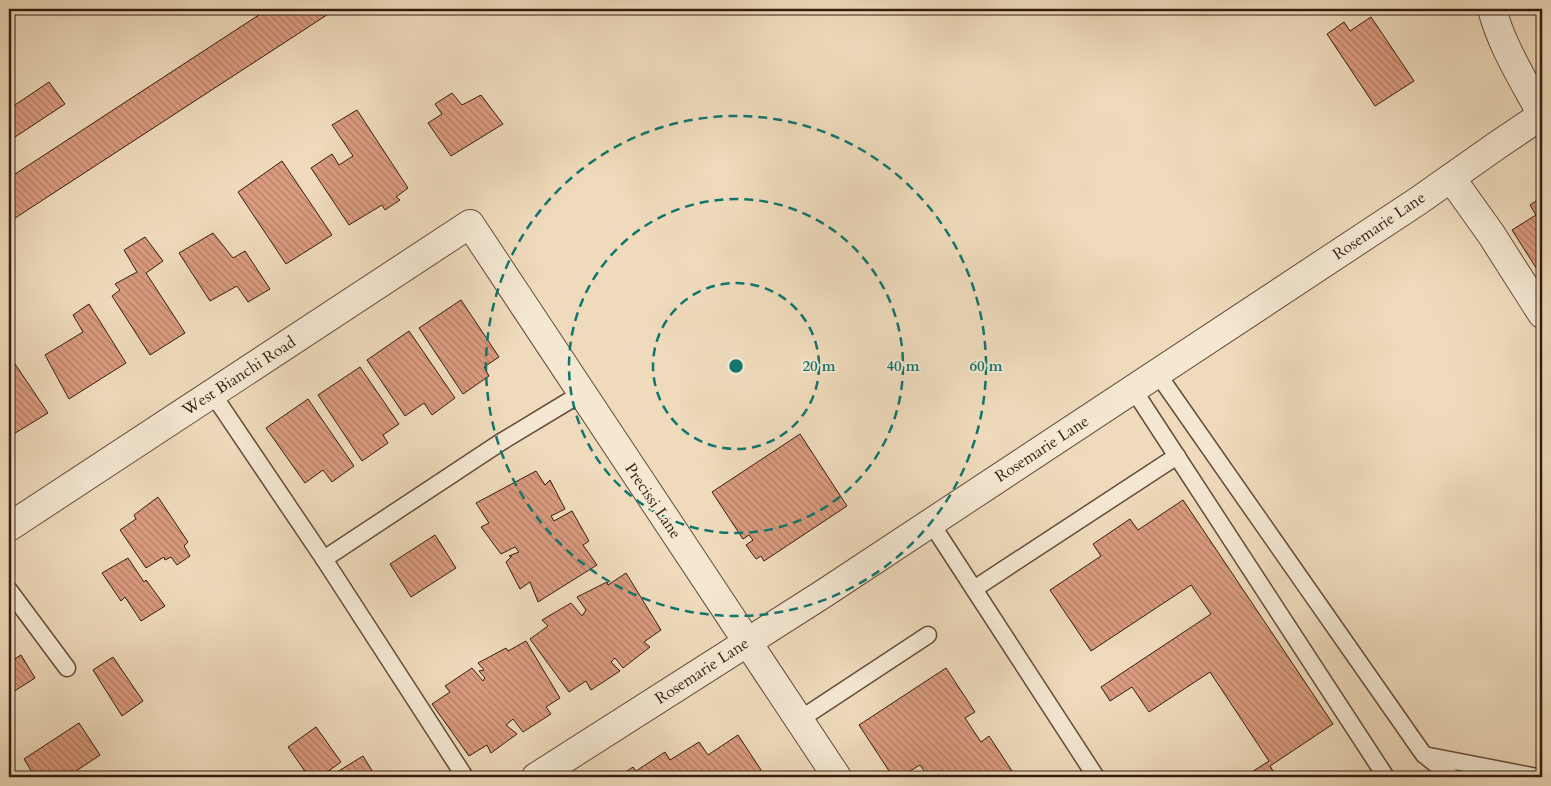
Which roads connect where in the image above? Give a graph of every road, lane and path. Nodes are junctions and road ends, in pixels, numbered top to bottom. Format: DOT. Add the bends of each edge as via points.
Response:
graph roads {
  1 [pos="1492,9"];
  2 [pos="1542,115"];
  3 [pos="1451,178"];
  4 [pos="470,224"];
  5 [pos="1542,314"];
  6 [pos="1157,373"];
  7 [pos="1133,389"];
  8 [pos="212,393"];
  9 [pos="582,393"];
  10 [pos="1176,456"];
  11 [pos="931,523"];
  12 [pos="9,527"];
  13 [pos="324,559"];
  14 [pos="974,589"];
  15 [pos="9,590"];
  16 [pos="928,635"];
  17 [pos="746,642"];
  18 [pos="67,668"];
  19 [pos="799,720"];
  20 [pos="1424,755"];
  21 [pos="1542,774"];
  22 [pos="465,777"];
  23 [pos="536,777"];
  24 [pos="837,777"];
  25 [pos="1096,777"];
  26 [pos="1386,777"];
  27 [pos="1452,777"];
  28 [pos="1537,777"];
  1 -- 2 [label="street" via="1510,55"];
  2 -- 3 [label="street, Rosemarie Lane"];
  3 -- 5 [label="street"];
  3 -- 6 [label="street, Rosemarie Lane"];
  4 -- 8 [label="street, West Bianchi Road"];
  4 -- 9 [label="street, Precissi Lane"];
  6 -- 7 [label="street, Rosemarie Lane"];
  6 -- 20 [label="lane"];
  7 -- 10 [label="lane"];
  7 -- 11 [label="street, Rosemarie Lane"];
  8 -- 12 [label="street, West Bianchi Road"];
  8 -- 13 [label="lane"];
  9 -- 13 [label="lane" via="501,442"];
  9 -- 17 [label="street, Precissi Lane"];
  10 -- 14 [label="lane"];
  10 -- 26 [label="lane"];
  11 -- 14 [label="lane"];
  11 -- 17 [label="street, Rosemarie Lane"];
  13 -- 22 [label="lane"];
  14 -- 25 [label="lane"];
  15 -- 18 [label="lane"];
  16 -- 19 [label="lane"];
  17 -- 19 [label="street, Precissi Lane"];
  17 -- 23 [label="street, Rosemarie Lane"];
  19 -- 24 [label="street, Precissi Lane"];
  20 -- 27 [label="lane"];
  20 -- 28 [label="lane"];
  21 -- 28 [label="lane"];
}
